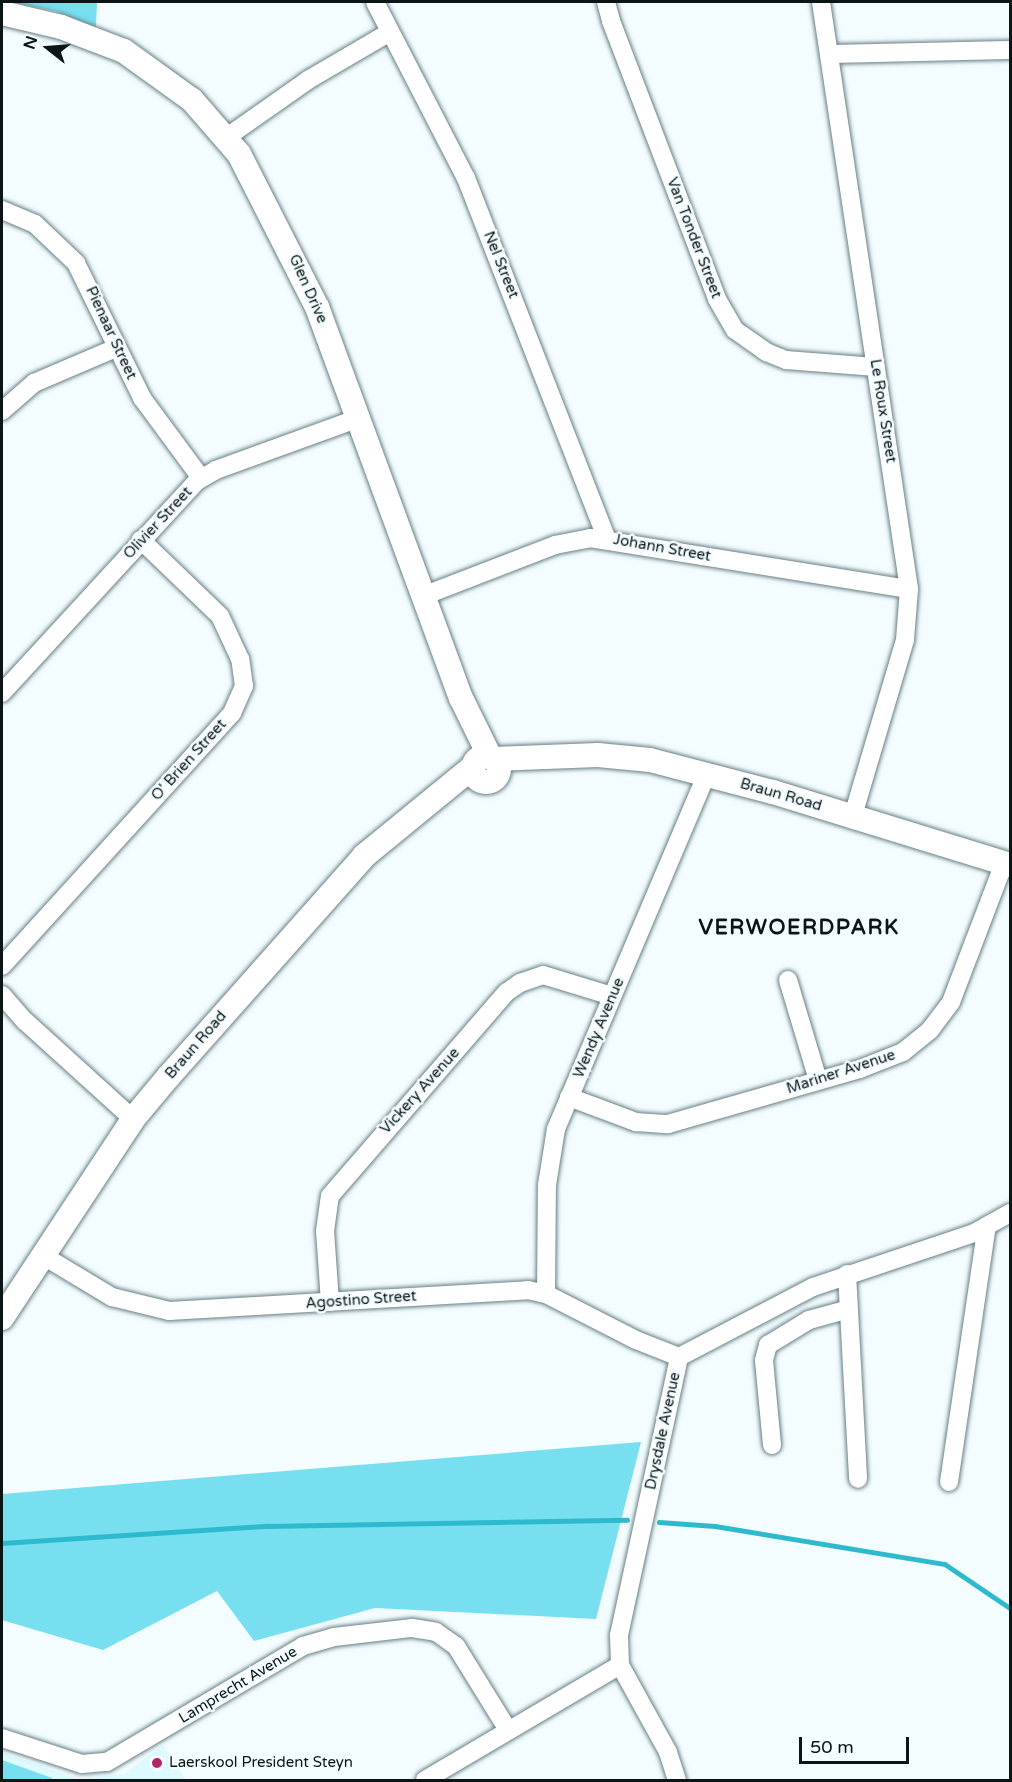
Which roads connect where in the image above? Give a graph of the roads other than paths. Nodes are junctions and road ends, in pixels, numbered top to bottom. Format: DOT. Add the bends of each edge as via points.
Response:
graph roads {
  1 [pos="375,2"];
  2 [pos="606,2"];
  3 [pos="821,2"];
  4 [pos="2,13"];
  5 [pos="390,32"];
  6 [pos="1011,50"];
  7 [pos="829,54"];
  8 [pos="227,137"];
  9 [pos="2,210"];
  10 [pos="116,348"];
  11 [pos="876,367"];
  12 [pos="2,411"];
  13 [pos="359,418"];
  14 [pos="201,478"];
  15 [pos="606,538"];
  16 [pos="141,540"];
  17 [pos="909,589"];
  18 [pos="423,596"];
  19 [pos="2,693"];
  20 [pos="485,766"];
  21 [pos="707,774"];
  22 [pos="853,816"];
  23 [pos="1007,864"];
  24 [pos="2,966"];
  25 [pos="788,980"];
  26 [pos="2,995"];
  27 [pos="612,996"];
  28 [pos="818,1080"];
  29 [pos="569,1097"];
  30 [pos="133,1119"];
  31 [pos="1011,1212"];
  32 [pos="987,1226"];
  33 [pos="42,1255"];
  34 [pos="847,1274"];
  35 [pos="546,1294"];
  36 [pos="330,1302"];
  37 [pos="849,1310"];
  38 [pos="2,1318"];
  39 [pos="679,1357"];
  40 [pos="772,1445"];
  41 [pos="858,1479"];
  42 [pos="949,1482"];
  43 [pos="620,1665"];
  44 [pos="508,1730"];
  45 [pos="2,1738"];
  46 [pos="426,1780"];
  47 [pos="677,1780"];
  1 -- 5 [label="street, Nel Street"];
  2 -- 11 [label="street, Van Tonder Street" via="725,316 748,340 786,360"];
  3 -- 7 [label="street, Le Roux Street"];
  4 -- 8 [label="street, Glen Drive" via="61,27 124,51 176,85"];
  5 -- 8 [label="street" via="308,80"];
  5 -- 15 [label="street, Nel Street" via="466,178"];
  6 -- 7 [label="street"];
  7 -- 11 [label="street, Le Roux Street"];
  8 -- 13 [label="street, Glen Drive" via="298,266"];
  9 -- 10 [label="street, Pienaar Street" via="35,224 76,263"];
  10 -- 12 [label="street" via="34,383"];
  10 -- 14 [label="street, Pienaar Street" via="148,408"];
  11 -- 17 [label="street, Le Roux Street"];
  13 -- 14 [label="street, Olivier Street"];
  13 -- 18 [label="street, Glen Drive"];
  14 -- 16 [label="street, Olivier Street"];
  15 -- 17 [label="street, Johann Street"];
  15 -- 18 [label="street, Johann Street" via="555,545"];
  16 -- 19 [label="street, Olivier Street"];
  16 -- 24 [label="street, O' Brien Street" via="220,616 240,659 244,686 232,713"];
  17 -- 22 [label="street, Le Roux Street" via="905,640"];
  18 -- 20 [label="street, Glen Drive"];
  20 -- 21 [label="street, Braun Road" via="547,758 623,756"];
  20 -- 30 [label="street, Braun Road" via="427,804 364,856"];
  21 -- 22 [label="street, Braun Road"];
  21 -- 27 [label="street, Wendy Avenue"];
  22 -- 23 [label="street, Braun Road"];
  23 -- 28 [label="street, Mariner Avenue" via="951,1002 930,1030 913,1046 890,1058"];
  25 -- 28 [label="street"];
  26 -- 30 [label="street" via="25,1021"];
  27 -- 29 [label="street, Wendy Avenue"];
  27 -- 36 [label="street, Vickery Avenue" via="543,975 507,992 330,1196 325,1231"];
  28 -- 29 [label="street, Mariner Avenue" via="668,1124 636,1122"];
  29 -- 35 [label="street, Wendy Avenue" via="550,1146"];
  30 -- 33 [label="street, Braun Road"];
  31 -- 32 [label="street, Drysdale Avenue"];
  32 -- 34 [label="street, Drysdale Avenue"];
  32 -- 42 [label="street"];
  33 -- 36 [label="street, Agostino Street" via="92,1288 150,1308 194,1313"];
  33 -- 38 [label="street, Braun Road"];
  34 -- 37 [label="street"];
  34 -- 39 [label="street, Drysdale Avenue" via="777,1302"];
  35 -- 36 [label="street, Agostino Street" via="512,1288"];
  35 -- 39 [label="street, Agostino Street" via="636,1340"];
  37 -- 40 [label="street" via="801,1323 768,1345 764,1360"];
  37 -- 41 [label="street"];
  39 -- 43 [label="street, Drysdale Avenue" via="619,1635"];
  43 -- 44 [label="street"];
  43 -- 47 [label="street, Drysdale Avenue" via="668,1752"];
  44 -- 45 [label="street, Lamprecht Avenue" via="456,1646 436,1632 412,1628 334,1637 303,1646 107,1762 82,1764"];
  44 -- 46 [label="street"];
}
